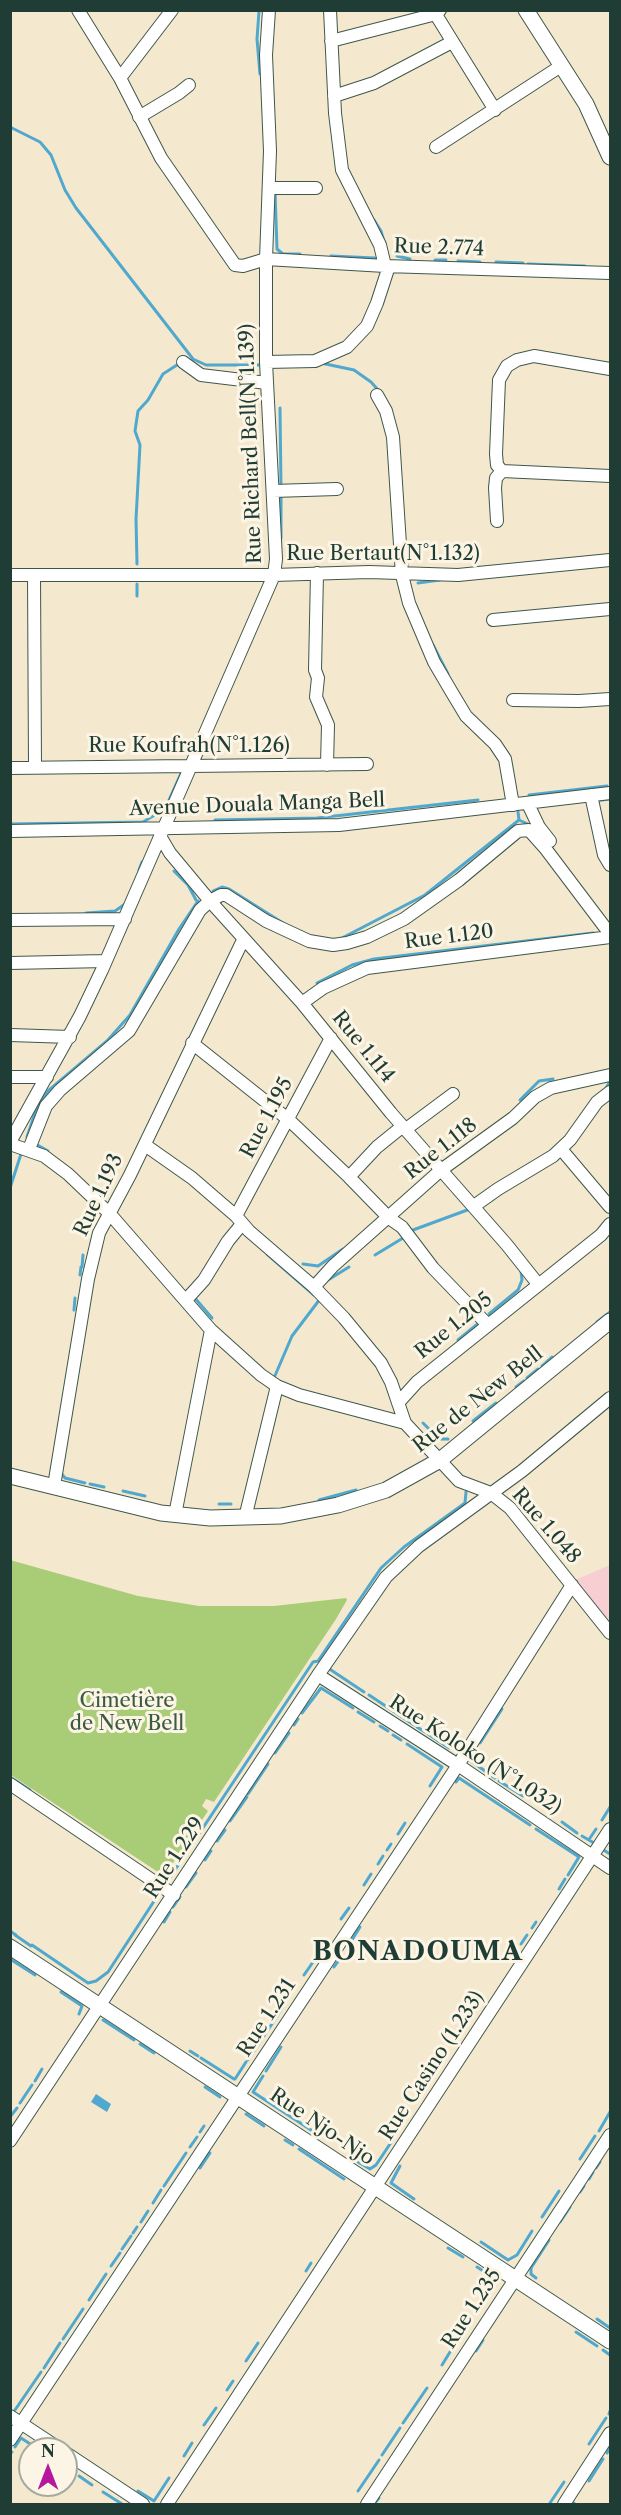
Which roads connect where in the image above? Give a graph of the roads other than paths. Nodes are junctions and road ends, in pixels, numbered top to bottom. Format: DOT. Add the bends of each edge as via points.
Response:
graph roads {
  1 [pos="78,10"];
  2 [pos="172,10"];
  3 [pos="268,10"];
  4 [pos="330,10"];
  5 [pos="526,10"];
  6 [pos="436,12"];
  7 [pos="331,41"];
  8 [pos="452,42"];
  9 [pos="561,66"];
  10 [pos="120,78"];
  11 [pos="189,85"];
  12 [pos="334,96"];
  13 [pos="495,110"];
  14 [pos="139,117"];
  15 [pos="436,147"];
  16 [pos="610,157"];
  17 [pos="269,188"];
  18 [pos="316,188"];
  19 [pos="266,259"];
  20 [pos="387,266"];
  21 [pos="610,273"];
  22 [pos="183,362"];
  23 [pos="266,362"];
  24 [pos="610,369"];
  25 [pos="267,383"];
  26 [pos="377,395"];
  27 [pos="502,471"];
  28 [pos="610,476"];
  29 [pos="337,489"];
  30 [pos="273,491"];
  31 [pos="497,521"];
  32 [pos="610,560"];
  33 [pos="317,573"];
  34 [pos="402,574"];
  35 [pos="10,575"];
  36 [pos="34,575"];
  37 [pos="274,575"];
  38 [pos="610,609"];
  39 [pos="493,620"];
  40 [pos="610,699"];
  41 [pos="513,700"];
  42 [pos="367,764"];
  43 [pos="189,765"];
  44 [pos="327,765"];
  45 [pos="35,767"];
  46 [pos="10,768"];
  47 [pos="610,793"];
  48 [pos="591,795"];
  49 [pos="528,804"];
  50 [pos="513,805"];
  51 [pos="10,831"];
  52 [pos="161,832"];
  53 [pos="610,865"];
  54 [pos="210,901"];
  55 [pos="10,920"];
  56 [pos="125,920"];
  57 [pos="610,925"];
  58 [pos="610,936"];
  59 [pos="243,940"];
  60 [pos="106,961"];
  61 [pos="10,963"];
  62 [pos="302,1003"];
  63 [pos="10,1035"];
  64 [pos="69,1036"];
  65 [pos="331,1038"];
  66 [pos="192,1043"];
  67 [pos="610,1076"];
  68 [pos="10,1077"];
  69 [pos="47,1077"];
  70 [pos="610,1092"];
  71 [pos="453,1094"];
  72 [pos="289,1120"];
  73 [pos="404,1127"];
  74 [pos="10,1143"];
  75 [pos="145,1145"];
  76 [pos="29,1149"];
  77 [pos="561,1149"];
  78 [pos="441,1170"];
  79 [pos="350,1176"];
  80 [pos="474,1206"];
  81 [pos="610,1207"];
  82 [pos="110,1214"];
  83 [pos="389,1218"];
  84 [pos="239,1220"];
  85 [pos="610,1224"];
  86 [pos="538,1284"];
  87 [pos="314,1287"];
  88 [pos="186,1300"];
  89 [pos="610,1321"];
  90 [pos="487,1324"];
  91 [pos="211,1330"];
  92 [pos="277,1386"];
  93 [pos="610,1398"];
  94 [pos="398,1403"];
  95 [pos="405,1423"];
  96 [pos="440,1460"];
  97 [pos="10,1476"];
  98 [pos="54,1486"];
  99 [pos="491,1493"];
  100 [pos="175,1515"];
  101 [pos="245,1518"];
  102 [pos="572,1585"];
  103 [pos="610,1633"];
  104 [pos="318,1676"];
  105 [pos="458,1765"];
  106 [pos="10,1784"];
  107 [pos="610,1829"];
  108 [pos="594,1857"];
  109 [pos="610,1868"];
  110 [pos="174,1895"];
  111 [pos="10,1947"];
  112 [pos="100,2006"];
  113 [pos="239,2097"];
  114 [pos="610,2135"];
  115 [pos="10,2141"];
  116 [pos="375,2188"];
  117 [pos="516,2277"];
  118 [pos="610,2341"];
  119 [pos="16,2420"];
  120 [pos="610,2433"];
  121 [pos="42,2437"];
  122 [pos="10,2440"];
  123 [pos="78,2461"];
  124 [pos="143,2505"];
  125 [pos="167,2505"];
  126 [pos="367,2505"];
  127 [pos="564,2505"];
  1 -- 10 [label="street, Rue 2.774"];
  2 -- 10 [label="street"];
  3 -- 17 [label="street, Rue Richard Bell(N°1.139)"];
  4 -- 7 [label="street"];
  5 -- 9 [label="main road"];
  6 -- 7 [label="street"];
  6 -- 8 [label="street"];
  7 -- 12 [label="street"];
  8 -- 12 [label="street" via="374,83"];
  8 -- 13 [label="street"];
  9 -- 13 [label="street"];
  9 -- 16 [label="main road" via="595,120"];
  10 -- 14 [label="street, Rue 2.774"];
  11 -- 14 [label="street"];
  12 -- 20 [label="street" via="342,170"];
  13 -- 15 [label="street"];
  14 -- 19 [label="street, Rue 2.774" via="160,158 230,260 243,266"];
  17 -- 18 [label="street"];
  17 -- 19 [label="street, Rue Richard Bell(N°1.139)"];
  19 -- 20 [label="street, Rue 2.774"];
  19 -- 23 [label="street, Rue Richard Bell(N°1.139)"];
  20 -- 21 [label="street, Rue 2.774"];
  20 -- 23 [label="street" via="367,326 347,347 315,361"];
  22 -- 25 [label="street" via="201,375"];
  23 -- 25 [label="street, Rue Richard Bell(N°1.139)"];
  24 -- 27 [label="street" via="542,357 517,360 507,366 499,380 496,454"];
  25 -- 30 [label="street, Rue Richard Bell(N°1.139)"];
  26 -- 34 [label="street" via="393,436"];
  27 -- 28 [label="street"];
  27 -- 31 [label="street" via="496,478"];
  29 -- 30 [label="street"];
  30 -- 37 [label="street, Rue Richard Bell(N°1.139)"];
  32 -- 34 [label="street, Rue Bertaut(N°1.132)" via="491,573"];
  33 -- 34 [label="street, Rue Bertaut(N°1.132)"];
  33 -- 37 [label="street, Rue Bertaut(N°1.132)"];
  33 -- 44 [label="street" via="316,698 328,725"];
  34 -- 50 [label="street" via="412,611 434,662 466,716 505,759"];
  35 -- 36 [label="street, Rue Bertaut(N°1.132)"];
  36 -- 37 [label="street, Rue Bertaut(N°1.132)"];
  36 -- 45 [label="street"];
  37 -- 43 [label="street, Rue Richard Bell(N°1.139)"];
  38 -- 39 [label="street"];
  40 -- 41 [label="street"];
  42 -- 44 [label="street, Rue Koufrah(N°1.126)"];
  43 -- 44 [label="street, Rue Koufrah(N°1.126)"];
  43 -- 45 [label="street, Rue Koufrah(N°1.126)"];
  43 -- 52 [label="street, Rue Richard Bell(N°1.139)"];
  45 -- 46 [label="street, Rue Koufrah(N°1.126)"];
  47 -- 48 [label="street, Avenue Douala Manga Bell"];
  48 -- 49 [label="street, Avenue Douala Manga Bell"];
  48 -- 53 [label="street" via="604,855"];
  49 -- 50 [label="street, Avenue Douala Manga Bell"];
  49 -- 57 [label="street" via="539,826"];
  50 -- 52 [label="street, Avenue Douala Manga Bell" via="330,825"];
  51 -- 52 [label="street, Avenue Douala Manga Bell"];
  52 -- 54 [label="street, Rue 1.114" via="170,853"];
  52 -- 56 [label="street, Rue Richard Bell(N°1.139)"];
  54 -- 58 [label="street" via="226,895 266,921 309,941 347,943 404,919 513,835 529,830"];
  54 -- 59 [label="street, Rue 1.114"];
  54 -- 76 [label="street" via="200,910 129,1031 46,1106"];
  55 -- 56 [label="street"];
  56 -- 60 [label="street, Rue Richard Bell(N°1.139)"];
  58 -- 62 [label="street, Rue 1.120" via="367,968 323,988"];
  59 -- 62 [label="street, Rue 1.114"];
  59 -- 66 [label="street, Rue 1.193"];
  60 -- 61 [label="street"];
  60 -- 64 [label="street, Rue Richard Bell(N°1.139)"];
  62 -- 65 [label="street, Rue 1.114"];
  63 -- 64 [label="street"];
  64 -- 69 [label="street, Rue Richard Bell(N°1.139)"];
  65 -- 72 [label="street, Rue 1.195"];
  65 -- 73 [label="street, Rue 1.114"];
  66 -- 72 [label="street"];
  66 -- 75 [label="street, Rue 1.193"];
  67 -- 78 [label="street, Rue 1.118" via="543,1092"];
  68 -- 69 [label="street"];
  69 -- 74 [label="street, Rue Richard Bell(N°1.139)"];
  70 -- 77 [label="street" via="597,1102"];
  71 -- 73 [label="street"];
  72 -- 79 [label="street"];
  72 -- 84 [label="street, Rue 1.195"];
  73 -- 78 [label="street, Rue 1.114"];
  73 -- 79 [label="street"];
  74 -- 76 [label="street"];
  75 -- 82 [label="street, Rue 1.193"];
  75 -- 84 [label="street" via="192,1178"];
  76 -- 82 [label="street" via="56,1164"];
  77 -- 80 [label="street"];
  77 -- 81 [label="street"];
  78 -- 80 [label="street, Rue 1.114"];
  78 -- 83 [label="street, Rue 1.118"];
  79 -- 83 [label="street"];
  80 -- 86 [label="street, Rue 1.114"];
  82 -- 88 [label="street"];
  82 -- 98 [label="street, Rue 1.193" via="99,1233 88,1279"];
  83 -- 87 [label="street, Rue 1.118"];
  83 -- 90 [label="street" via="402,1227 433,1268"];
  84 -- 87 [label="street"];
  84 -- 88 [label="street, Rue 1.195" via="204,1280"];
  85 -- 86 [label="street, Rue 1.205"];
  86 -- 90 [label="street, Rue 1.205"];
  87 -- 94 [label="street" via="381,1363"];
  88 -- 91 [label="street"];
  89 -- 96 [label="main road, Rue de New Bell"];
  90 -- 94 [label="street, Rue 1.205" via="417,1382"];
  91 -- 92 [label="street"];
  91 -- 100 [label="street"];
  92 -- 95 [label="street"];
  92 -- 101 [label="street"];
  93 -- 99 [label="street, Rue 1.229"];
  94 -- 95 [label="street"];
  95 -- 96 [label="street, Rue 1.048"];
  96 -- 99 [label="street, Rue 1.048" via="459,1481"];
  96 -- 101 [label="main road, Rue de New Bell" via="386,1490 338,1505 310,1512"];
  97 -- 98 [label="main road, Rue de New Bell"];
  98 -- 100 [label="main road, Rue de New Bell"];
  99 -- 102 [label="street, Rue 1.048" via="510,1508"];
  99 -- 104 [label="street, Rue 1.229" via="392,1569"];
  100 -- 101 [label="main road, Rue de New Bell"];
  102 -- 103 [label="street, Rue 1.048"];
  102 -- 105 [label="street, Rue 1.231"];
  104 -- 105 [label="street, Rue Koloko (N°1.032)"];
  104 -- 110 [label="street, Rue 1.229"];
  105 -- 108 [label="street, Rue Koloko (N°1.032)"];
  105 -- 113 [label="street, Rue 1.231"];
  106 -- 110 [label="street"];
  107 -- 108 [label="street, Rue Casino (1.233)"];
  108 -- 109 [label="street, Rue Koloko (N°1.032)"];
  108 -- 116 [label="street, Rue Casino (1.233)"];
  110 -- 112 [label="street, Rue 1.229"];
  111 -- 112 [label="main road, Rue Njo-Njo"];
  112 -- 113 [label="main road, Rue Njo-Njo"];
  112 -- 115 [label="street, Rue 1.229"];
  113 -- 116 [label="main road, Rue Njo-Njo"];
  113 -- 119 [label="street, Rue 1.231"];
  114 -- 117 [label="street, Rue 1.235"];
  116 -- 117 [label="main road, Rue Njo-Njo"];
  116 -- 125 [label="street, Rue Casino (1.233)"];
  117 -- 118 [label="main road, Rue Njo-Njo"];
  117 -- 126 [label="street, Rue 1.235"];
  119 -- 121 [label="street"];
  119 -- 122 [label="street, Rue 1.231"];
  120 -- 127 [label="street"];
  123 -- 124 [label="street"];
}
